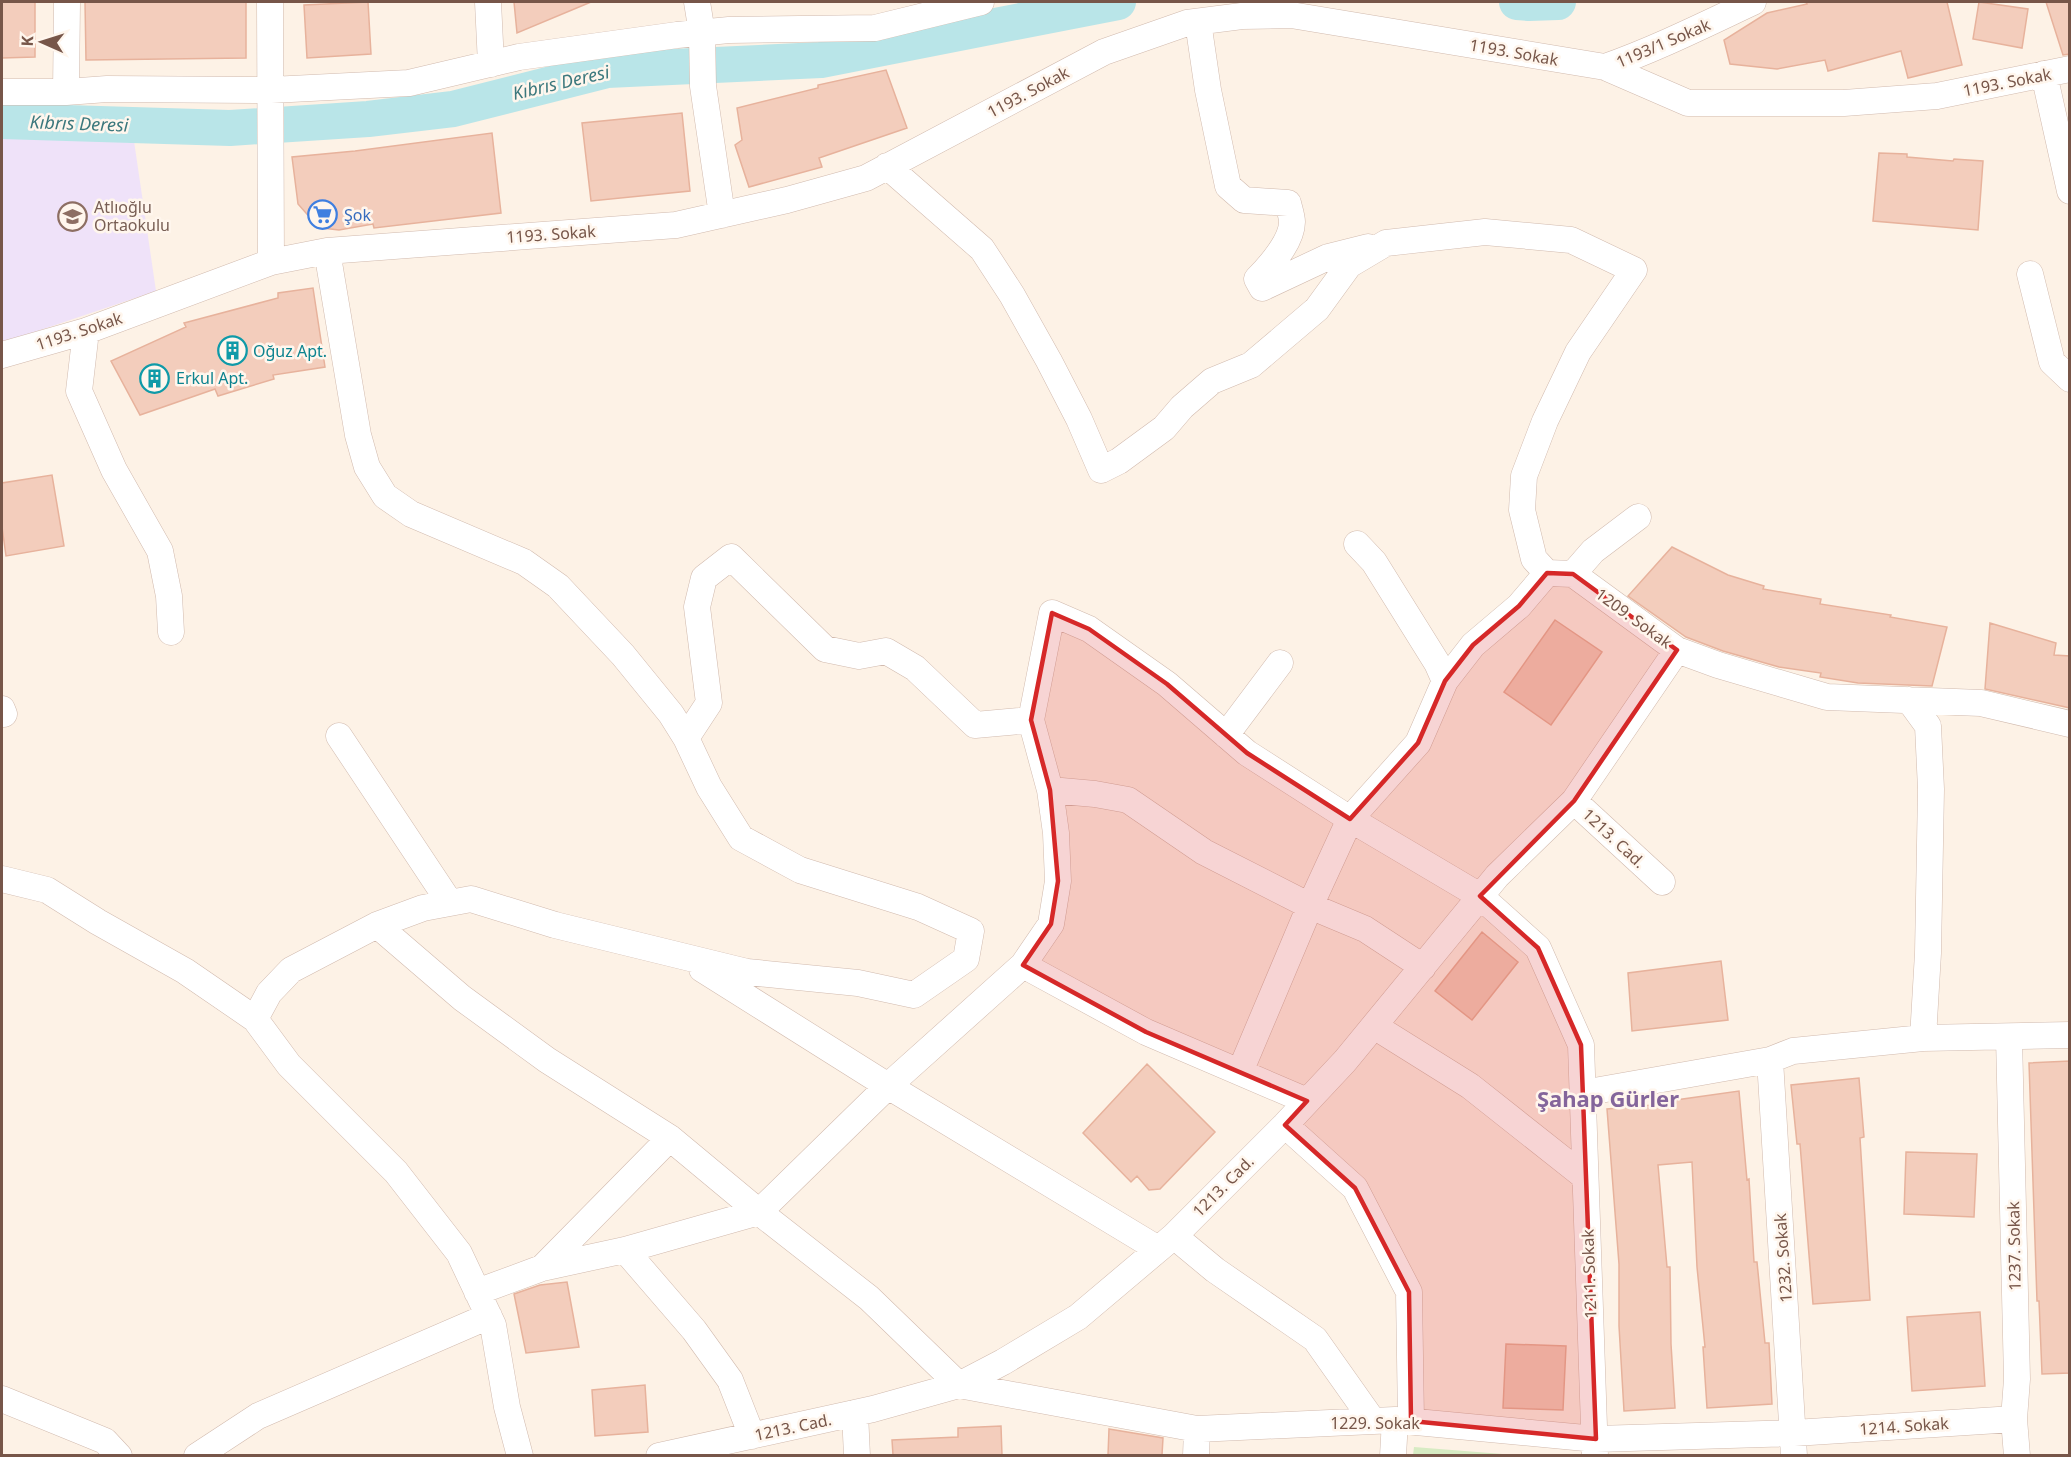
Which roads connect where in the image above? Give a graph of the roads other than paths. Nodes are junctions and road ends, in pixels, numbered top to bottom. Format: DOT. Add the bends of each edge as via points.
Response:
graph roads {
  1 [pos="67,2"];
  2 [pos="270,2"];
  3 [pos="488,2"];
  4 [pos="698,2"];
  5 [pos="981,2"];
  6 [pos="1753,2"];
  7 [pos="910,11"];
  8 [pos="1335,12"];
  9 [pos="1198,22"];
  10 [pos="702,35"];
  11 [pos="491,64"];
  12 [pos="1605,67"];
  13 [pos="2070,69"];
  14 [pos="2044,74"];
  15 [pos="271,90"];
  16 [pos="2,92"];
  17 [pos="66,92"];
  18 [pos="887,166"];
  19 [pos="2069,183"];
  20 [pos="722,215"];
  21 [pos="1386,243"];
  22 [pos="327,251"];
  23 [pos="271,262"];
  24 [pos="2030,274"];
  25 [pos="86,330"];
  26 [pos="2,355"];
  27 [pos="2070,379"];
  28 [pos="1638,517"];
  29 [pos="1357,544"];
  30 [pos="1547,573"];
  31 [pos="1573,574"];
  32 [pos="171,632"];
  33 [pos="1677,651"];
  34 [pos="1280,663"];
  35 [pos="1445,681"];
  36 [pos="1909,700"];
  37 [pos="1031,720"];
  38 [pos="2070,724"];
  39 [pos="1226,735"];
  40 [pos="339,736"];
  41 [pos="687,738"];
  42 [pos="1050,790"];
  43 [pos="1574,801"];
  44 [pos="1350,819"];
  45 [pos="2,879"];
  46 [pos="1662,882"];
  47 [pos="1480,896"];
  48 [pos="450,903"];
  49 [pos="1310,906"];
  50 [pos="377,925"];
  51 [pos="681,956"];
  52 [pos="1023,965"];
  53 [pos="1422,967"];
  54 [pos="255,1019"];
  55 [pos="1374,1026"];
  56 [pos="2070,1035"];
  57 [pos="2009,1037"];
  58 [pos="1923,1038"];
  59 [pos="1770,1060"];
  60 [pos="1240,1072"];
  61 [pos="888,1086"];
  62 [pos="1583,1093"];
  63 [pos="1307,1101"];
  64 [pos="1285,1125"];
  65 [pos="670,1138"];
  66 [pos="1585,1177"];
  67 [pos="759,1212"];
  68 [pos="1166,1242"];
  69 [pos="626,1250"];
  70 [pos="542,1268"];
  71 [pos="477,1292"];
  72 [pos="489,1316"];
  73 [pos="959,1385"];
  74 [pos="2,1399"];
  75 [pos="855,1413"];
  76 [pos="2014,1419"];
  77 [pos="1393,1421"];
  78 [pos="1197,1428"];
  79 [pos="752,1436"];
  80 [pos="1794,1444"];
  81 [pos="1595,1447"];
  82 [pos="119,1455"];
  83 [pos="197,1455"];
  84 [pos="520,1455"];
  85 [pos="659,1455"];
  86 [pos="857,1455"];
  87 [pos="1196,1455"];
  88 [pos="1393,1455"];
  89 [pos="2017,1455"];
  1 -- 17 [label="street"];
  2 -- 15 [label="street"];
  3 -- 11 [label="street"];
  4 -- 10 [label="street"];
  5 -- 7 [label="street"];
  6 -- 12 [label="street, 1193/1 Sokak"];
  7 -- 10 [label="street" via="875,28 729,30"];
  8 -- 9 [label="street, 1193. Sokak"];
  8 -- 12 [label="street, 1193. Sokak"];
  9 -- 18 [label="street, 1193. Sokak" via="1104,52"];
  9 -- 21 [label="street" via="1228,186 1244,200 1288,203 1292,222 1277,256 1257,279 1262,288 1328,257"];
  10 -- 11 [label="street" via="519,57"];
  10 -- 20 [label="street" via="703,86"];
  11 -- 15 [label="street" via="409,83"];
  12 -- 14 [label="street, 1193. Sokak" via="1688,103 1844,103 1937,96"];
  13 -- 14 [label="street, 1193. Sokak"];
  14 -- 19 [label="street"];
  15 -- 17 [label="street"];
  15 -- 23 [label="street"];
  16 -- 17 [label="street"];
  18 -- 20 [label="street, 1193. Sokak" via="866,178 834,188"];
  18 -- 21 [label="street" via="982,249 1049,361 1101,470 1164,428 1212,381 1251,365 1317,309 1348,265"];
  20 -- 22 [label="street, 1193. Sokak" via="676,225"];
  21 -- 30 [label="street" via="1485,232 1571,240 1634,270 1578,352 1545,420 1524,476 1522,510 1534,559"];
  22 -- 23 [label="street, 1193. Sokak"];
  22 -- 41 [label="street" via="358,435 367,467 385,496 411,514 524,562 558,586 623,655"];
  23 -- 25 [label="street, 1193. Sokak"];
  24 -- 27 [label="street" via="2052,362"];
  25 -- 26 [label="street, 1193. Sokak"];
  25 -- 32 [label="street" via="79,391 114,470 160,551"];
  28 -- 31 [label="street" via="1593,551"];
  29 -- 35 [label="street" via="1374,562"];
  30 -- 31 [label="street"];
  30 -- 35 [label="street" via="1519,606 1473,645"];
  31 -- 33 [label="street, 1209. Sokak"];
  33 -- 36 [label="street, 1209. Sokak" via="1827,698"];
  33 -- 43 [label="street"];
  34 -- 39 [label="street"];
  35 -- 44 [label="street" via="1418,743"];
  36 -- 38 [label="street, 1209. Sokak" via="1981,703"];
  36 -- 58 [label="street" via="1928,726 1931,789"];
  37 -- 39 [label="street, 1211. Sokak" via="1052,613 1089,629 1167,684"];
  37 -- 41 [label="street" via="975,725 915,668 886,651 859,656 825,649 731,557 705,578 697,607 709,703"];
  37 -- 42 [label="street"];
  39 -- 44 [label="street, 1211. Sokak" via="1247,753"];
  40 -- 48 [label="street"];
  41 -- 51 [label="street" via="709,787 741,838 800,870 918,907 971,931 966,959 914,995 858,983 747,972"];
  42 -- 49 [label="street" via="1128,800 1204,852"];
  42 -- 52 [label="street" via="1058,881 1051,924"];
  43 -- 46 [label="street, 1213. Cad."];
  43 -- 47 [label="street, 1213. Cad."];
  44 -- 47 [label="street, 1211. Sokak"];
  44 -- 49 [label="street"];
  45 -- 54 [label="street" via="47,890 185,971"];
  47 -- 53 [label="street, 1213. Cad."];
  47 -- 62 [label="street, 1211. Sokak" via="1538,948 1581,1045"];
  48 -- 50 [label="street" via="423,908"];
  48 -- 51 [label="street" via="471,899 555,925"];
  49 -- 53 [label="street" via="1365,929"];
  49 -- 60 [label="street"];
  50 -- 54 [label="street" via="291,970 269,993"];
  50 -- 65 [label="street" via="462,998 547,1060"];
  51 -- 61 [label="street"];
  52 -- 60 [label="street" via="1146,1032"];
  52 -- 61 [label="street"];
  53 -- 55 [label="street, 1213. Cad."];
  54 -- 71 [label="street" via="289,1065 396,1172 459,1253"];
  55 -- 63 [label="street, 1213. Cad."];
  55 -- 66 [label="street" via="1470,1086"];
  56 -- 57 [label="street"];
  57 -- 58 [label="street"];
  57 -- 76 [label="street, 1237. Sokak" via="2017,1379"];
  58 -- 59 [label="street" via="1793,1051"];
  59 -- 62 [label="street"];
  59 -- 80 [label="street, 1232. Sokak"];
  60 -- 63 [label="street"];
  61 -- 67 [label="street"];
  61 -- 68 [label="street"];
  62 -- 66 [label="street, 1211. Sokak"];
  63 -- 64 [label="street, 1213. Cad."];
  64 -- 68 [label="street, 1213. Cad."];
  64 -- 77 [label="street" via="1355,1188 1409,1292"];
  65 -- 67 [label="street"];
  65 -- 70 [label="street"];
  66 -- 81 [label="street, 1211. Sokak"];
  67 -- 69 [label="street"];
  67 -- 73 [label="street" via="869,1298"];
  68 -- 73 [label="street, 1213. Cad." via="1078,1317"];
  68 -- 77 [label="street" via="1215,1270 1315,1339"];
  69 -- 70 [label="street"];
  69 -- 79 [label="street" via="694,1330 730,1380"];
  70 -- 71 [label="street"];
  71 -- 72 [label="street"];
  72 -- 83 [label="street" via="258,1416"];
  72 -- 84 [label="street"];
  73 -- 75 [label="street, 1213. Cad."];
  73 -- 78 [label="street, 1229. Sokak"];
  74 -- 82 [label="street" via="105,1441"];
  75 -- 79 [label="street, 1213. Cad."];
  75 -- 86 [label="street"];
  76 -- 80 [label="street, 1214. Sokak"];
  76 -- 89 [label="street, 1237. Sokak"];
  77 -- 78 [label="street, 1229. Sokak"];
  77 -- 81 [label="street, 1229. Sokak"];
  77 -- 88 [label="street"];
  78 -- 87 [label="street"];
  79 -- 85 [label="street, 1213. Cad."];
  80 -- 81 [label="street, 1229. Sokak"];
}
